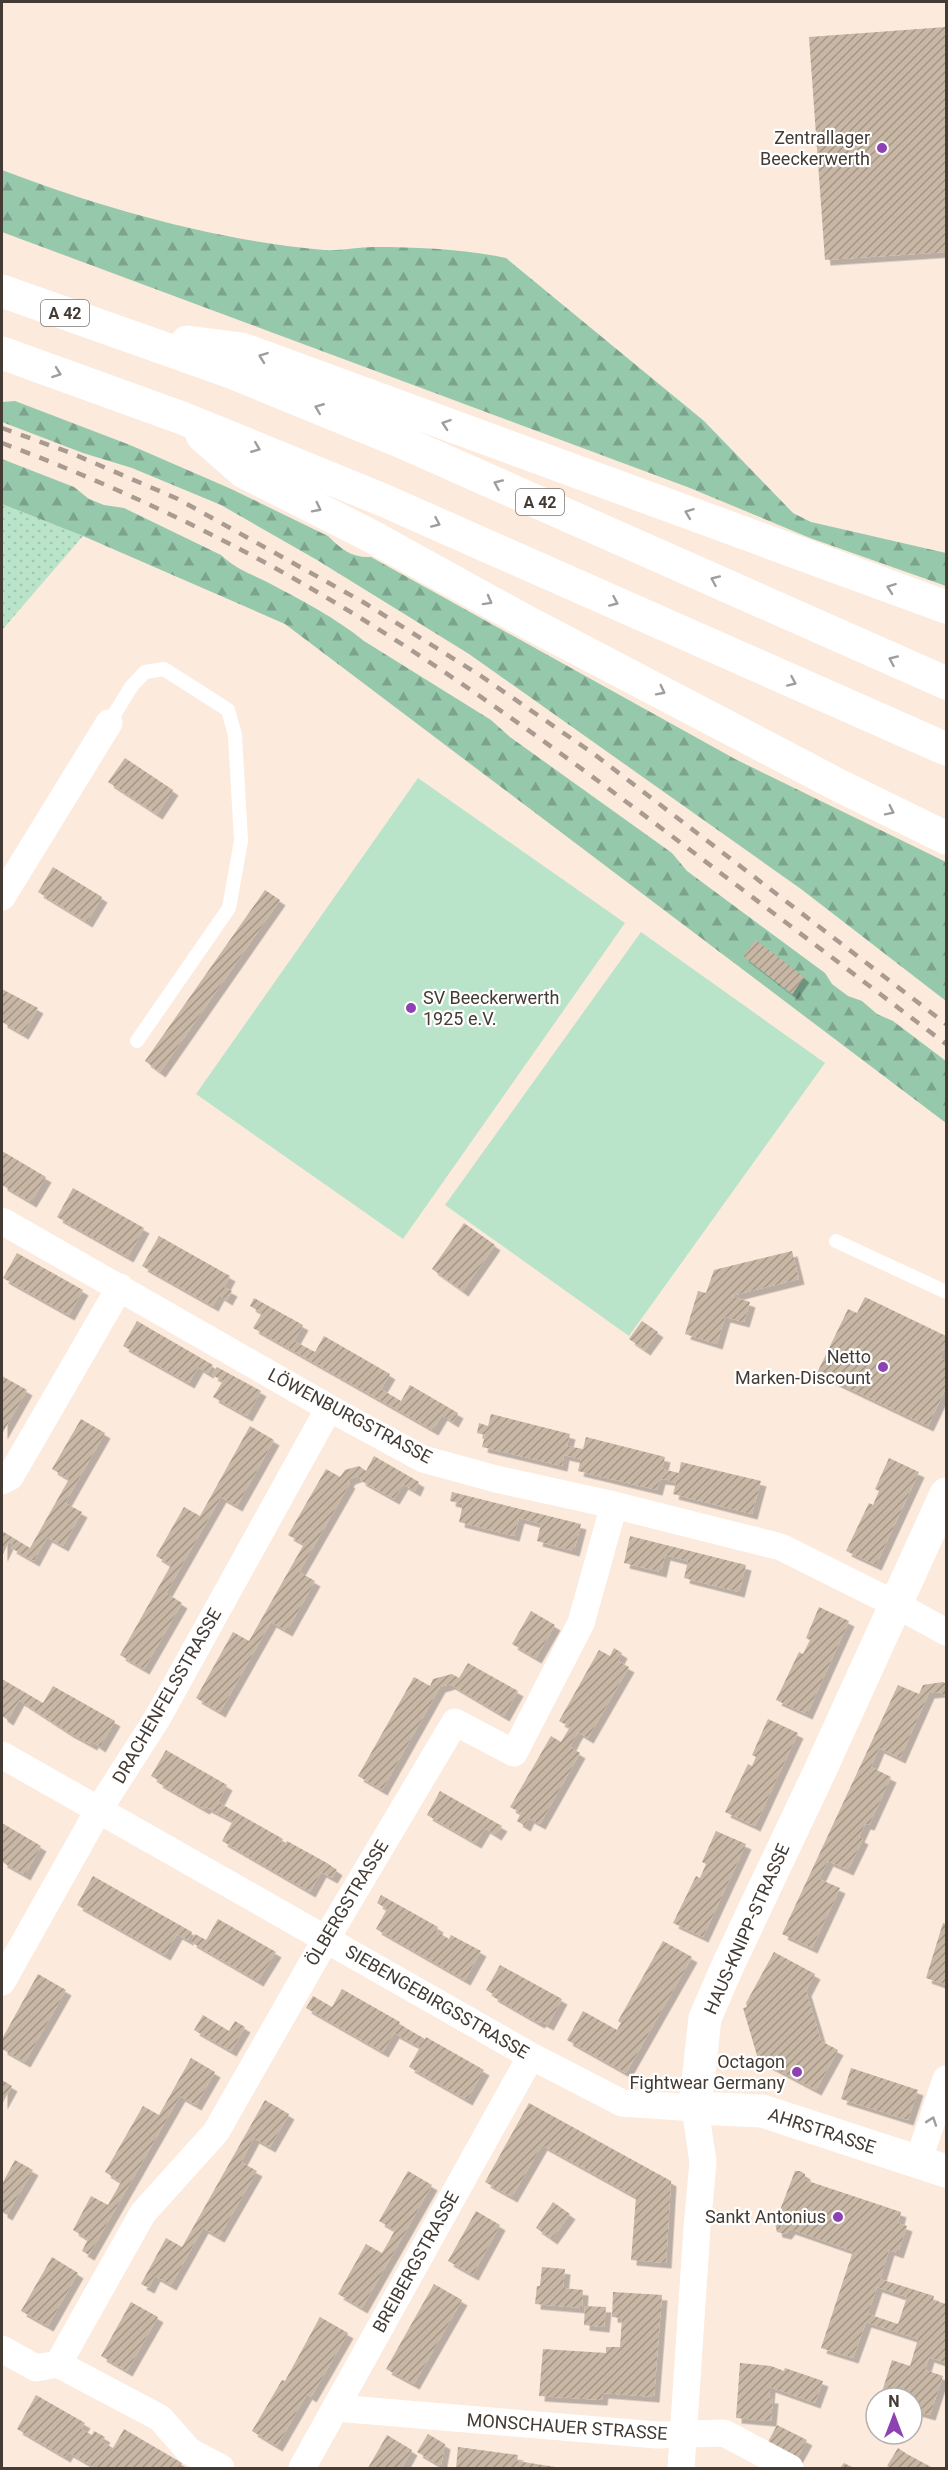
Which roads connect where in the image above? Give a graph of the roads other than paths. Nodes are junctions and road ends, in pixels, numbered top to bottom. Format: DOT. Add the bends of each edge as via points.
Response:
graph roads {
  1 [pos="2,291"];
  2 [pos="128,335"];
  3 [pos="2,353"];
  4 [pos="182,418"];
  5 [pos="946,607"];
  6 [pos="946,683"];
  7 [pos="109,723"];
  8 [pos="946,749"];
  9 [pos="946,838"];
  10 [pos="2,897"];
  11 [pos="137,1041"];
  12 [pos="2,1221"];
  13 [pos="836,1241"];
  14 [pos="120,1287"];
  15 [pos="946,1292"];
  16 [pos="329,1408"];
  17 [pos="2,1481"];
  18 [pos="946,1494"];
  19 [pos="614,1505"];
  20 [pos="895,1604"];
  21 [pos="946,1632"];
  22 [pos="2,1755"];
  23 [pos="98,1811"];
  24 [pos="326,1939"];
  25 [pos="2,1982"];
  26 [pos="531,2056"];
  27 [pos="946,2079"];
  28 [pos="695,2108"];
  29 [pos="932,2166"];
  30 [pos="2,2349"];
  31 [pos="58,2364"];
  32 [pos="336,2408"];
  33 [pos="683,2434"];
  34 [pos="221,2469"];
  35 [pos="302,2469"];
  36 [pos="681,2469"];
  37 [pos="790,2469"];
  1 -- 2 [label="main road, A 42"];
  5 -- 2 [label="main road, one-way" via="243,349"];
  6 -- 2 [label="main road, A 42, one-way" via="402,442 231,372"];
  3 -- 4 [label="main road, one-way"];
  4 -- 8 [label="main road, one-way" via="383,500"];
  4 -- 9 [label="main road, one-way" via="244,472"];
  7 -- 10 [label="street"];
  7 -- 11 [label="lane" via="145,672 164,669 228,710 235,735 241,841 229,908"];
  12 -- 14 [label="street, LÖWENBURGSTRASSE"];
  13 -- 15 [label="lane"];
  14 -- 16 [label="street, LÖWENBURGSTRASSE"];
  14 -- 17 [label="street" via="10,1477"];
  16 -- 19 [label="street, LÖWENBURGSTRASSE" via="423,1459"];
  16 -- 23 [label="street, DRACHENFELSSTRASSE" via="158,1717"];
  18 -- 20 [label="main road, HAUS-KNIPP-STRASSE"];
  19 -- 20 [label="street, LÖWENBURGSTRASSE" via="781,1547"];
  19 -- 24 [label="street, ÖLBERGSTRASSE" via="581,1623 514,1753 455,1722"];
  20 -- 21 [label="street, LÖWENBURGSTRASSE"];
  20 -- 28 [label="main road, HAUS-KNIPP-STRASSE" via="705,2018"];
  22 -- 23 [label="street, SIEBENGEBIRGSSTRASSE"];
  23 -- 24 [label="street, SIEBENGEBIRGSSTRASSE"];
  23 -- 25 [label="street, DRACHENFELSSTRASSE"];
  24 -- 26 [label="street, SIEBENGEBIRGSSTRASSE"];
  24 -- 31 [label="street, ÖLBERGSTRASSE" via="216,2132 143,2213"];
  26 -- 28 [label="street, SIEBENGEBIRGSSTRASSE" via="622,2103"];
  26 -- 32 [label="street, BREIBERGSTRASSE"];
  29 -- 27 [label="street, one-way"];
  28 -- 29 [label="main road, AHRSTRASSE" via="762,2111"];
  28 -- 33 [label="street, HAUS-KNIPP-STRASSE" via="703,2162"];
  30 -- 31 [label="street" via="36,2368"];
  31 -- 34 [label="street" via="160,2418 189,2451"];
  32 -- 33 [label="street, MONSCHAUER STRASSE" via="621,2433"];
  32 -- 35 [label="street, BREIBERGSTRASSE"];
  33 -- 36 [label="street, HAUS-KNIPP-STRASSE"];
  33 -- 37 [label="street, MONSCHAUER STRASSE" via="724,2433"];
}
